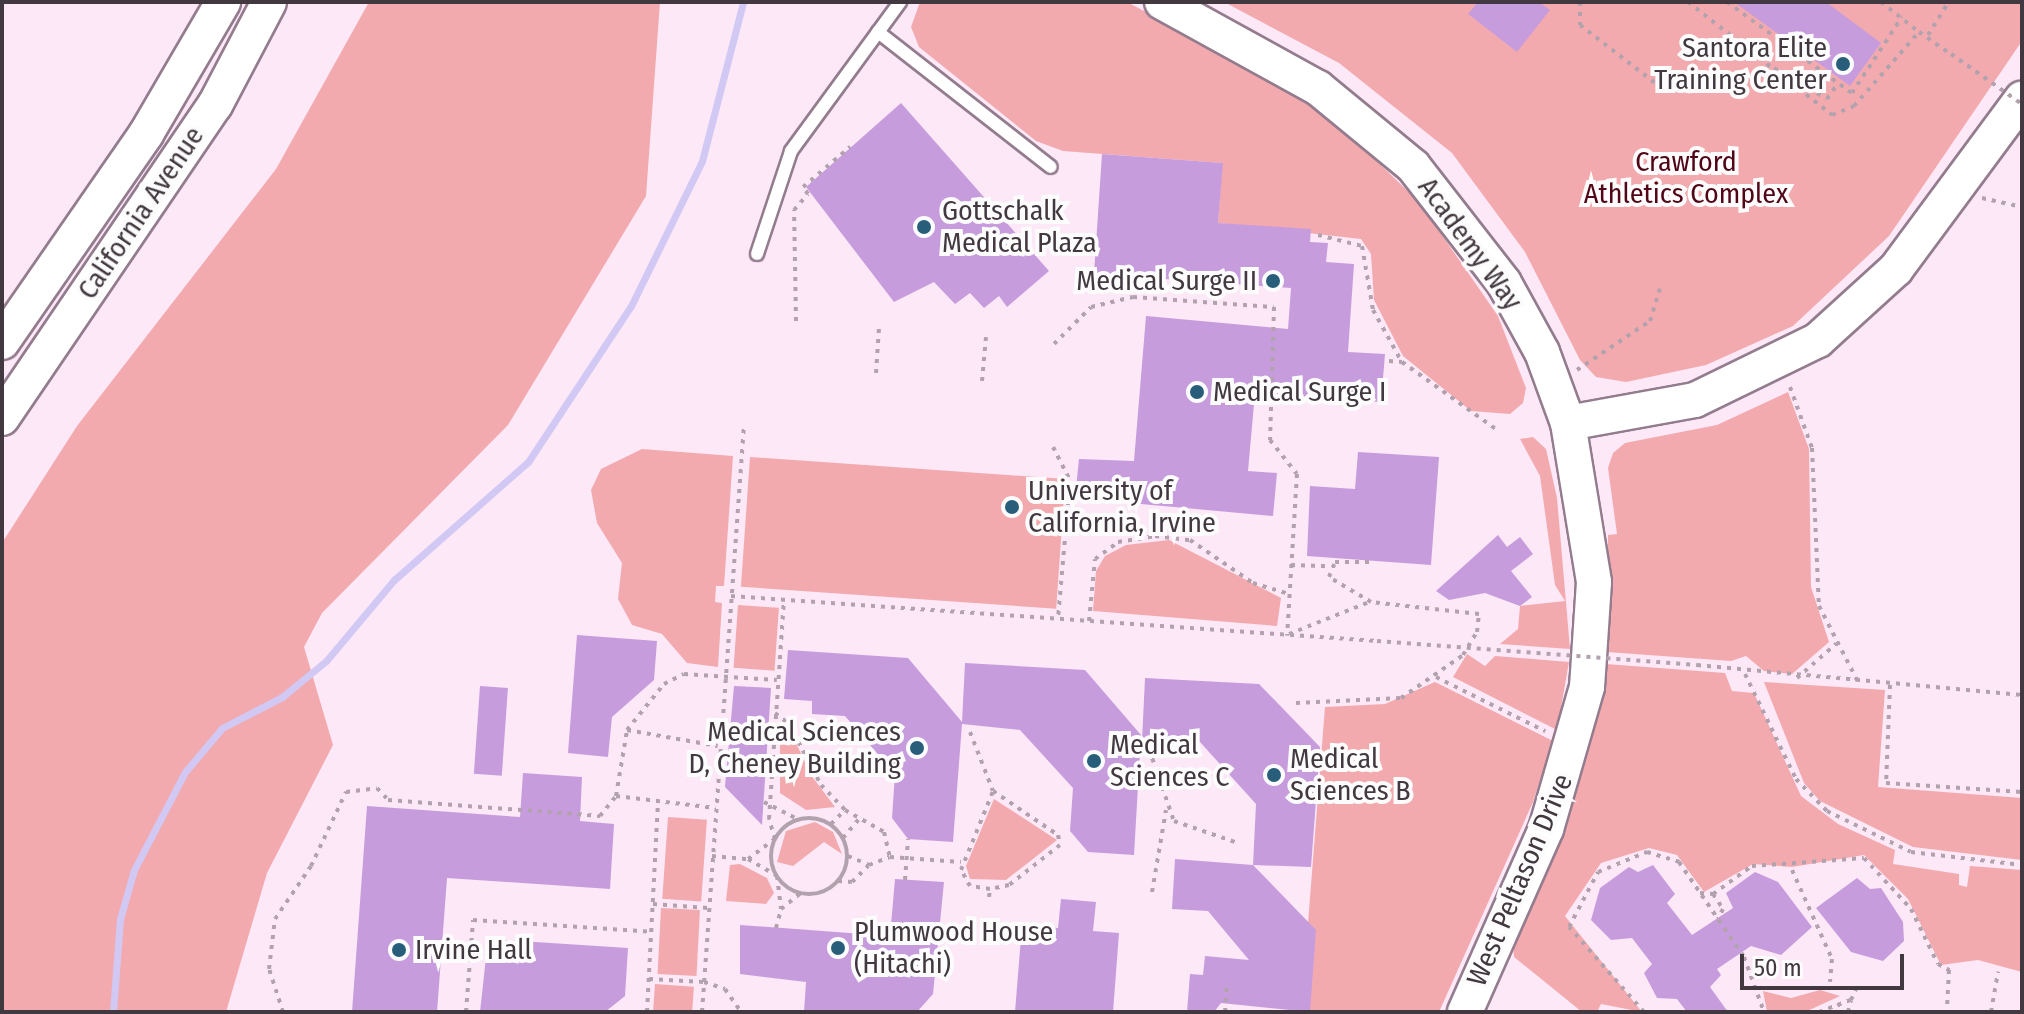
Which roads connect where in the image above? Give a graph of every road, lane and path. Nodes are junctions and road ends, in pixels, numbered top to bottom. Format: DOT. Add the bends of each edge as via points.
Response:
graph roads {
  1 [pos="223,2"];
  2 [pos="269,2"];
  3 [pos="900,2"];
  4 [pos="1162,2"];
  5 [pos="1580,2"];
  6 [pos="1688,2"];
  7 [pos="1727,2"];
  8 [pos="1881,2"];
  9 [pos="1949,2"];
  10 [pos="1902,17"];
  11 [pos="878,32"];
  12 [pos="1919,32"];
  13 [pos="1928,35"];
  14 [pos="1774,68"];
  15 [pos="1838,83"];
  16 [pos="1659,86"];
  17 [pos="2022,102"];
  18 [pos="850,147"];
  19 [pos="1051,167"];
  20 [pos="1976,196"];
  21 [pos="2022,207"];
  22 [pos="1318,235"];
  23 [pos="757,254"];
  24 [pos="1660,289"];
  25 [pos="796,321"];
  26 [pos="879,328"];
  27 [pos="986,337"];
  28 [pos="2,342"];
  29 [pos="1054,344"];
  30 [pos="1389,361"];
  31 [pos="1402,362"];
  32 [pos="1582,365"];
  33 [pos="876,373"];
  34 [pos="982,381"];
  35 [pos="1790,387"];
  36 [pos="2,418"];
  37 [pos="1568,423"];
  38 [pos="744,425"];
  39 [pos="1496,429"];
  40 [pos="1053,447"];
  41 [pos="1371,562"];
  42 [pos="1291,565"];
  43 [pos="1329,566"];
  44 [pos="1289,594"];
  45 [pos="731,596"];
  46 [pos="784,600"];
  47 [pos="1371,602"];
  48 [pos="1058,619"];
  49 [pos="1089,621"];
  50 [pos="1287,636"];
  51 [pos="1836,644"];
  52 [pos="1745,674"];
  53 [pos="725,676"];
  54 [pos="1436,677"];
  55 [pos="1797,678"];
  56 [pos="777,680"];
  57 [pos="1858,682"];
  58 [pos="1890,685"];
  59 [pos="2022,695"];
  60 [pos="1296,703"];
  61 [pos="775,713"];
  62 [pos="627,730"];
  63 [pos="970,732"];
  64 [pos="1576,741"];
  65 [pos="718,746"];
  66 [pos="1149,749"];
  67 [pos="993,791"];
  68 [pos="2022,792"];
  69 [pos="616,796"];
  70 [pos="764,802"];
  71 [pos="770,802"];
  72 [pos="658,804"];
  73 [pos="715,808"];
  74 [pos="845,810"];
  75 [pos="1166,810"];
  76 [pos="798,819"];
  77 [pos="859,819"];
  78 [pos="831,824"];
  79 [pos="843,838"];
  80 [pos="775,839"];
  81 [pos="908,839"];
  82 [pos="1238,843"];
  83 [pos="712,856"];
  84 [pos="848,856"];
  85 [pos="890,857"];
  86 [pos="748,859"];
  87 [pos="961,862"];
  88 [pos="869,865"];
  89 [pos="2022,865"];
  90 [pos="1792,868"];
  91 [pos="777,876"];
  92 [pos="905,880"];
  93 [pos="838,881"];
  94 [pos="990,889"];
  95 [pos="1152,892"];
  96 [pos="801,893"];
  97 [pos="1700,893"];
  98 [pos="1713,894"];
  99 [pos="989,897"];
  100 [pos="653,904"];
  101 [pos="708,908"];
  102 [pos="781,909"];
  103 [pos="1718,919"];
  104 [pos="776,928"];
  105 [pos="652,932"];
  106 [pos="1998,972"];
  107 [pos="649,979"];
  108 [pos="704,982"];
  109 [pos="1830,982"];
  110 [pos="1227,984"];
  111 [pos="1856,989"];
  112 [pos="1851,1000"];
  113 [pos="1838,1003"];
  114 [pos="1947,1006"];
  115 [pos="283,1012"];
  116 [pos="466,1012"];
  117 [pos="647,1012"];
  118 [pos="702,1012"];
  119 [pos="741,1012"];
  120 [pos="1225,1012"];
  121 [pos="1465,1012"];
  122 [pos="1644,1012"];
  123 [pos="1764,1012"];
  124 [pos="1819,1012"];
  125 [pos="1846,1012"];
  126 [pos="1991,1012"];
  1 -- 28 [label="street, California Avenue" via="146,134"];
  2 -- 36 [label="street, California Avenue" via="215,105"];
  3 -- 11 [label="lane"];
  4 -- 37 [label="street, Academy Way" via="1318,88 1413,166 1504,283 1542,352"];
  5 -- 16 [label="path" via="1580,25"];
  6 -- 14 [label="path"];
  7 -- 15 [label="path"];
  8 -- 10 [label="path"];
  9 -- 13 [label="path"];
  10 -- 12 [label="path"];
  10 -- 15 [label="path" via="1852,93"];
  11 -- 19 [label="lane"];
  11 -- 23 [label="lane" via="791,151"];
  12 -- 13 [label="path"];
  12 -- 14 [label="path" via="1844,113 1822,110"];
  13 -- 17 [label="path, bridge"];
  14 -- 15 [label="path" via="1827,99"];
  17 -- 37 [label="street" via="1896,269 1818,340 1695,400"];
  18 -- 25 [label="path" via="803,187 808,194 794,210"];
  20 -- 21 [label="path"];
  22 -- 31 [label="path" via="1362,246 1373,310"];
  24 -- 32 [label="path" via="1650,321"];
  26 -- 33 [label="path"];
  27 -- 34 [label="path"];
  29 -- 42 [label="path" via="1091,307 1133,297 1274,307 1270,440 1297,474"];
  30 -- 31 [label="path"];
  31 -- 39 [label="path"];
  35 -- 51 [label="path" via="1812,448 1814,580"];
  37 -- 64 [label="street, West Peltason Drive" via="1594,582"];
  38 -- 45 [label="path"];
  40 -- 48 [label="path" via="1070,481"];
  41 -- 43 [label="path"];
  42 -- 43 [label="path"];
  42 -- 44 [label="path"];
  43 -- 47 [label="path" via="1335,585"];
  44 -- 49 [label="path" via="1253,583 1190,540 1155,536 1118,542 1095,559"];
  44 -- 50 [label="path"];
  45 -- 46 [label="path"];
  45 -- 53 [label="path"];
  46 -- 48 [label="path"];
  46 -- 56 [label="path"];
  47 -- 50 [label="path"];
  47 -- 54 [label="path" via="1479,614 1463,655"];
  48 -- 49 [label="path"];
  49 -- 50 [label="path"];
  50 -- 52 [label="path, bridge" via="1697,665"];
  51 -- 55 [label="path"];
  51 -- 57 [label="path"];
  52 -- 55 [label="path"];
  52 -- 89 [label="path" via="1796,779 1827,811 1911,852"];
  53 -- 56 [label="path"];
  53 -- 62 [label="path" via="675,676"];
  53 -- 65 [label="path"];
  54 -- 60 [label="path" via="1401,698 1367,704"];
  54 -- 64 [label="path"];
  55 -- 57 [label="path"];
  56 -- 61 [label="path"];
  57 -- 58 [label="path"];
  58 -- 59 [label="path"];
  58 -- 68 [label="path" via="1886,783"];
  61 -- 71 [label="path"];
  61 -- 74 [label="path"];
  62 -- 65 [label="path"];
  62 -- 69 [label="path"];
  63 -- 67 [label="path"];
  64 -- 121 [label="street, West Peltason Drive" via="1546,829"];
  65 -- 73 [label="path"];
  66 -- 75 [label="path"];
  67 -- 87 [label="path"];
  67 -- 94 [label="path" via="1058,835 1060,845 1009,885"];
  69 -- 72 [label="path"];
  69 -- 115 [label="path" via="600,816 388,800 377,788 346,792 311,866 275,919 269,969"];
  70 -- 71 [label="path"];
  71 -- 76 [label="path"];
  71 -- 80 [label="path"];
  72 -- 73 [label="path"];
  72 -- 100 [label="path"];
  73 -- 83 [label="path"];
  74 -- 77 [label="path"];
  74 -- 78 [label="path"];
  75 -- 82 [label="path" via="1201,836"];
  75 -- 95 [label="path"];
  76 -- 78 [label="path"];
  76 -- 80 [label="path"];
  77 -- 79 [label="path"];
  77 -- 85 [label="path" via="884,832"];
  78 -- 79 [label="path"];
  79 -- 84 [label="path"];
  80 -- 86 [label="path"];
  80 -- 91 [label="path"];
  81 -- 92 [label="path, bridge"];
  83 -- 86 [label="path"];
  83 -- 101 [label="path"];
  84 -- 88 [label="path"];
  84 -- 93 [label="path"];
  85 -- 87 [label="path"];
  85 -- 88 [label="path"];
  86 -- 91 [label="path"];
  87 -- 94 [label="path" via="963,880"];
  88 -- 93 [label="path" via="852,882"];
  90 -- 98 [label="path" via="1752,866"];
  90 -- 109 [label="path" via="1832,959"];
  90 -- 114 [label="path" via="1864,858 1911,909 1938,964 1949,970"];
  91 -- 96 [label="path"];
  91 -- 102 [label="path"];
  93 -- 96 [label="path"];
  94 -- 99 [label="path"];
  96 -- 102 [label="path"];
  97 -- 98 [label="path"];
  97 -- 103 [label="path"];
  97 -- 122 [label="path" via="1679,862 1647,852 1598,872 1571,912 1569,927"];
  98 -- 103 [label="path" via="1723,909"];
  100 -- 101 [label="path"];
  100 -- 105 [label="path"];
  101 -- 108 [label="path"];
  102 -- 104 [label="path"];
  103 -- 123 [label="path" via="1759,983"];
  105 -- 107 [label="path"];
  105 -- 116 [label="path" via="473,920"];
  106 -- 126 [label="path"];
  107 -- 108 [label="path"];
  107 -- 117 [label="path"];
  108 -- 118 [label="path"];
  108 -- 119 [label="path" via="725,989"];
  110 -- 120 [label="path"];
  111 -- 112 [label="path"];
  112 -- 113 [label="path"];
  112 -- 125 [label="path"];
  113 -- 124 [label="path"];
  113 -- 125 [label="path"];
}
